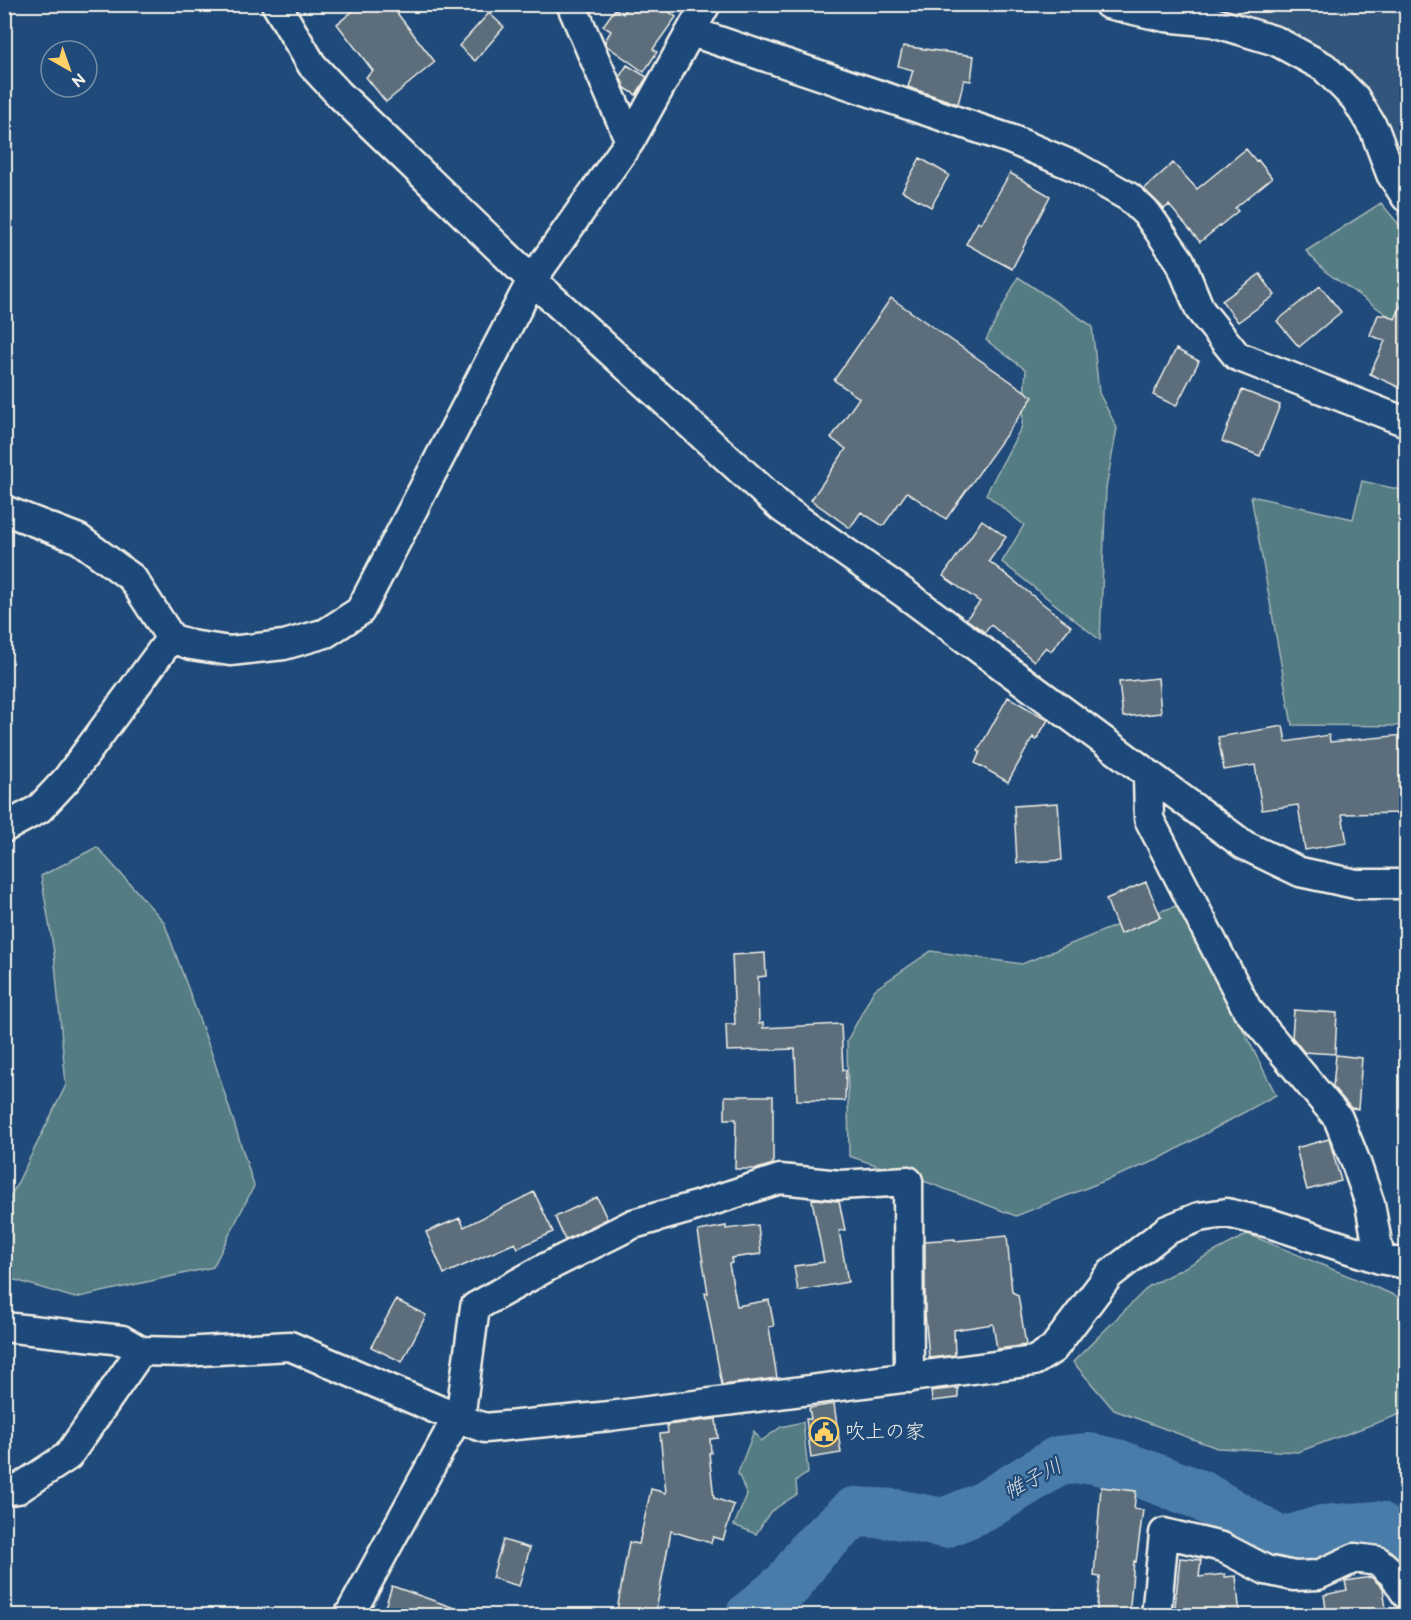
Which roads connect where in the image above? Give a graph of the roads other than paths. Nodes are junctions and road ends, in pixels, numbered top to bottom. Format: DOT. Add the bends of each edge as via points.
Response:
graph roads {
  1 [pos="276,4"];
  2 [pos="571,4"];
  3 [pos="706,4"];
  4 [pos="1108,4"];
  5 [pos="692,32"];
  6 [pos="630,141"];
  7 [pos="1407,197"];
  8 [pos="532,280"];
  9 [pos="1407,422"];
  10 [pos="4,510"];
  11 [pos="171,639"];
  12 [pos="1148,775"];
  13 [pos="4,828"];
  14 [pos="1407,884"];
  15 [pos="1393,1261"];
  16 [pos="4,1327"];
  17 [pos="141,1351"];
  18 [pos="909,1378"];
  19 [pos="458,1418"];
  20 [pos="4,1491"];
  21 [pos="1407,1594"];
  22 [pos="350,1616"];
  23 [pos="1156,1616"];
  1 -- 8 [label="street" via="312,65"];
  2 -- 6 [label="street"];
  3 -- 5 [label="street"];
  4 -- 7 [label="street" via="1165,17 1213,22 1276,41 1324,67 1355,98 1375,131 1391,174"];
  5 -- 6 [label="street"];
  5 -- 9 [label="street" via="1010,139 1076,167 1130,196 1180,261 1200,310 1237,356"];
  6 -- 8 [label="street"];
  8 -- 11 [label="street" via="360,611 326,633 284,645 230,651"];
  8 -- 12 [label="street" via="782,508 904,593"];
  10 -- 11 [label="street" via="80,539 132,578"];
  11 -- 13 [label="street" via="67,779 39,809"];
  12 -- 14 [label="street" via="1244,844 1300,872 1356,884"];
  12 -- 15 [label="street" via="1149,819 1247,1009 1338,1118"];
  15 -- 18 [label="street" via="1227,1213 1199,1217 1167,1230 1109,1275 1053,1349 1034,1361"];
  16 -- 17 [label="street" via="123,1340"];
  17 -- 19 [label="street" via="290,1346"];
  17 -- 20 [label="street" via="68,1456 18,1489"];
  18 -- 19 [label="street" via="485,1428"];
  18 -- 19 [label="street" via="908,1181 840,1185 780,1179 633,1224 475,1307"];
  19 -- 22 [label="street"];
  21 -- 23 [label="street" via="1378,1561 1355,1558 1318,1575 1294,1576 1266,1570 1222,1547 1164,1533"];
}
